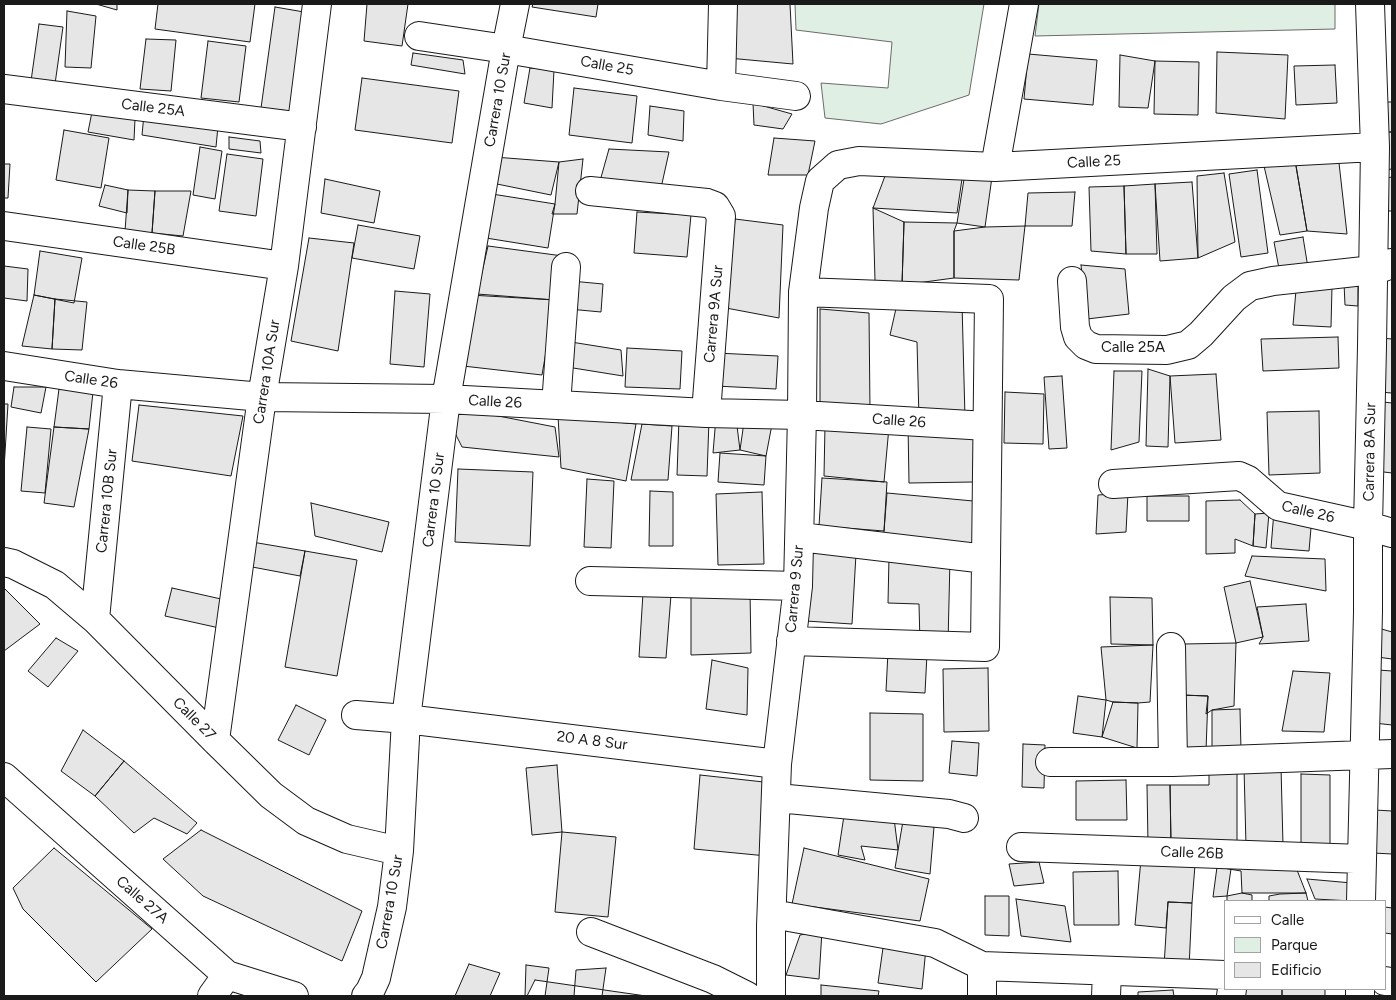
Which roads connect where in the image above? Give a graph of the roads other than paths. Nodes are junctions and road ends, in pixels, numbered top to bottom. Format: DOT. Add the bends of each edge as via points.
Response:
graph roads {
  1 [pos="316,4"];
  2 [pos="515,4"];
  3 [pos="723,4"];
  4 [pos="1024,4"];
  5 [pos="1370,4"];
  6 [pos="419,36"];
  7 [pos="506,49"];
  8 [pos="721,86"];
  9 [pos="4,89"];
  10 [pos="796,96"];
  11 [pos="302,127"];
  12 [pos="1375,147"];
  13 [pos="995,168"];
  14 [pos="820,181"];
  15 [pos="590,191"];
  16 [pos="4,226"];
  17 [pos="284,266"];
  18 [pos="1383,266"];
  19 [pos="566,267"];
  20 [pos="1072,281"];
  21 [pos="803,292"];
  22 [pos="4,366"];
  23 [pos="118,384"];
  24 [pos="262,397"];
  25 [pos="446,399"];
  26 [pos="556,405"];
  27 [pos="706,413"];
  28 [pos="802,414"];
  29 [pos="987,426"];
  30 [pos="1113,484"];
  31 [pos="1380,529"];
  32 [pos="800,537"];
  33 [pos="986,559"];
  34 [pos="4,562"];
  35 [pos="590,581"];
  36 [pos="798,586"];
  37 [pos="95,618"];
  38 [pos="791,641"];
  39 [pos="1172,647"];
  40 [pos="356,715"];
  41 [pos="406,719"];
  42 [pos="214,740"];
  43 [pos="1365,754"];
  44 [pos="1392,754"];
  45 [pos="1050,762"];
  46 [pos="1173,762"];
  47 [pos="777,764"];
  48 [pos="4,777"];
  49 [pos="777,798"];
  50 [pos="964,818"];
  51 [pos="1021,847"];
  52 [pos="399,851"];
  53 [pos="1362,859"];
  54 [pos="1362,900"];
  55 [pos="772,914"];
  56 [pos="590,932"];
  57 [pos="982,966"];
  58 [pos="1224,976"];
  59 [pos="1107,984"];
  60 [pos="219,986"];
  61 [pos="294,996"];
  62 [pos="366,996"];
  63 [pos="747,996"];
  64 [pos="772,996"];
  65 [pos="982,996"];
  1 -- 11 [label="street, Carrera 10A Sur"];
  2 -- 7 [label="street, Carrera 10 Sur"];
  3 -- 8 [label="street"];
  4 -- 13 [label="street"];
  5 -- 12 [label="street, Carrera 8A Sur"];
  6 -- 7 [label="street, Calle 25"];
  7 -- 8 [label="street, Calle 25"];
  7 -- 25 [label="street, Carrera 10 Sur"];
  8 -- 10 [label="street, Calle 25"];
  9 -- 11 [label="street, Calle 25A"];
  11 -- 17 [label="street, Carrera 10A Sur"];
  12 -- 13 [label="street, Calle 25"];
  12 -- 18 [label="street, Carrera 8A Sur"];
  13 -- 14 [label="street, Calle 25" via="859,161 838,165"];
  14 -- 21 [label="street, Carrera 9 Sur"];
  15 -- 27 [label="street, Carrera 9A Sur" via="707,203 715,206 722,216"];
  16 -- 17 [label="street, Calle 25B"];
  17 -- 24 [label="street, Carrera 10A Sur"];
  18 -- 20 [label="street, Calle 25A" via="1250,286 1188,345 1167,350 1096,349 1086,345 1075,327"];
  18 -- 31 [label="street, Carrera 8A Sur"];
  19 -- 26 [label="street"];
  21 -- 28 [label="street, Carrera 9 Sur"];
  21 -- 29 [label="street" via="989,299"];
  22 -- 23 [label="street, Calle 26"];
  23 -- 24 [label="street, Calle 26"];
  23 -- 37 [label="street, Carrera 10B Sur"];
  24 -- 25 [label="street, Calle 26"];
  24 -- 42 [label="street, Carrera 10A Sur"];
  25 -- 26 [label="street, Calle 26"];
  25 -- 41 [label="street, Carrera 10 Sur"];
  26 -- 27 [label="street, Calle 26"];
  27 -- 28 [label="street, Calle 26"];
  28 -- 29 [label="street, Calle 26"];
  28 -- 32 [label="street, Carrera 9 Sur"];
  29 -- 33 [label="street"];
  30 -- 31 [label="street, Calle 26" via="1239,476 1278,506"];
  31 -- 43 [label="street, Carrera 8A Sur" via="1368,622"];
  32 -- 33 [label="street"];
  32 -- 36 [label="street, Carrera 9 Sur"];
  33 -- 38 [label="street" via="985,647"];
  34 -- 37 [label="street, Calle 27" via="55,586"];
  35 -- 36 [label="street"];
  36 -- 38 [label="street, Carrera 9 Sur"];
  37 -- 42 [label="street, Calle 27"];
  38 -- 47 [label="street, Carrera 9 Sur"];
  39 -- 46 [label="street"];
  40 -- 41 [label="street, 20 A 8 Sur"];
  41 -- 47 [label="street, 20 A 8 Sur"];
  41 -- 52 [label="street, Carrera 10 Sur"];
  42 -- 52 [label="street, Calle 27" via="271,795 306,821 347,838"];
  43 -- 44 [label="street"];
  43 -- 46 [label="street"];
  43 -- 53 [label="street, Carrera 8A Sur"];
  45 -- 46 [label="street"];
  47 -- 49 [label="street, Carrera 9 Sur"];
  48 -- 60 [label="street, Calle 27A"];
  49 -- 50 [label="street"];
  49 -- 55 [label="street, Carrera 9 Sur"];
  51 -- 53 [label="street, Calle 26B"];
  52 -- 62 [label="street, Carrera 10 Sur" via="392,907 376,978"];
  53 -- 54 [label="street, Carrera 8A Sur"];
  55 -- 57 [label="street" via="935,943"];
  55 -- 64 [label="street, Carrera 9 Sur"];
  56 -- 63 [label="street" via="713,979"];
  57 -- 59 [label="street"];
  57 -- 65 [label="street"];
  58 -- 59 [label="street"];
  60 -- 61 [label="street, Calle 27A"];
}
